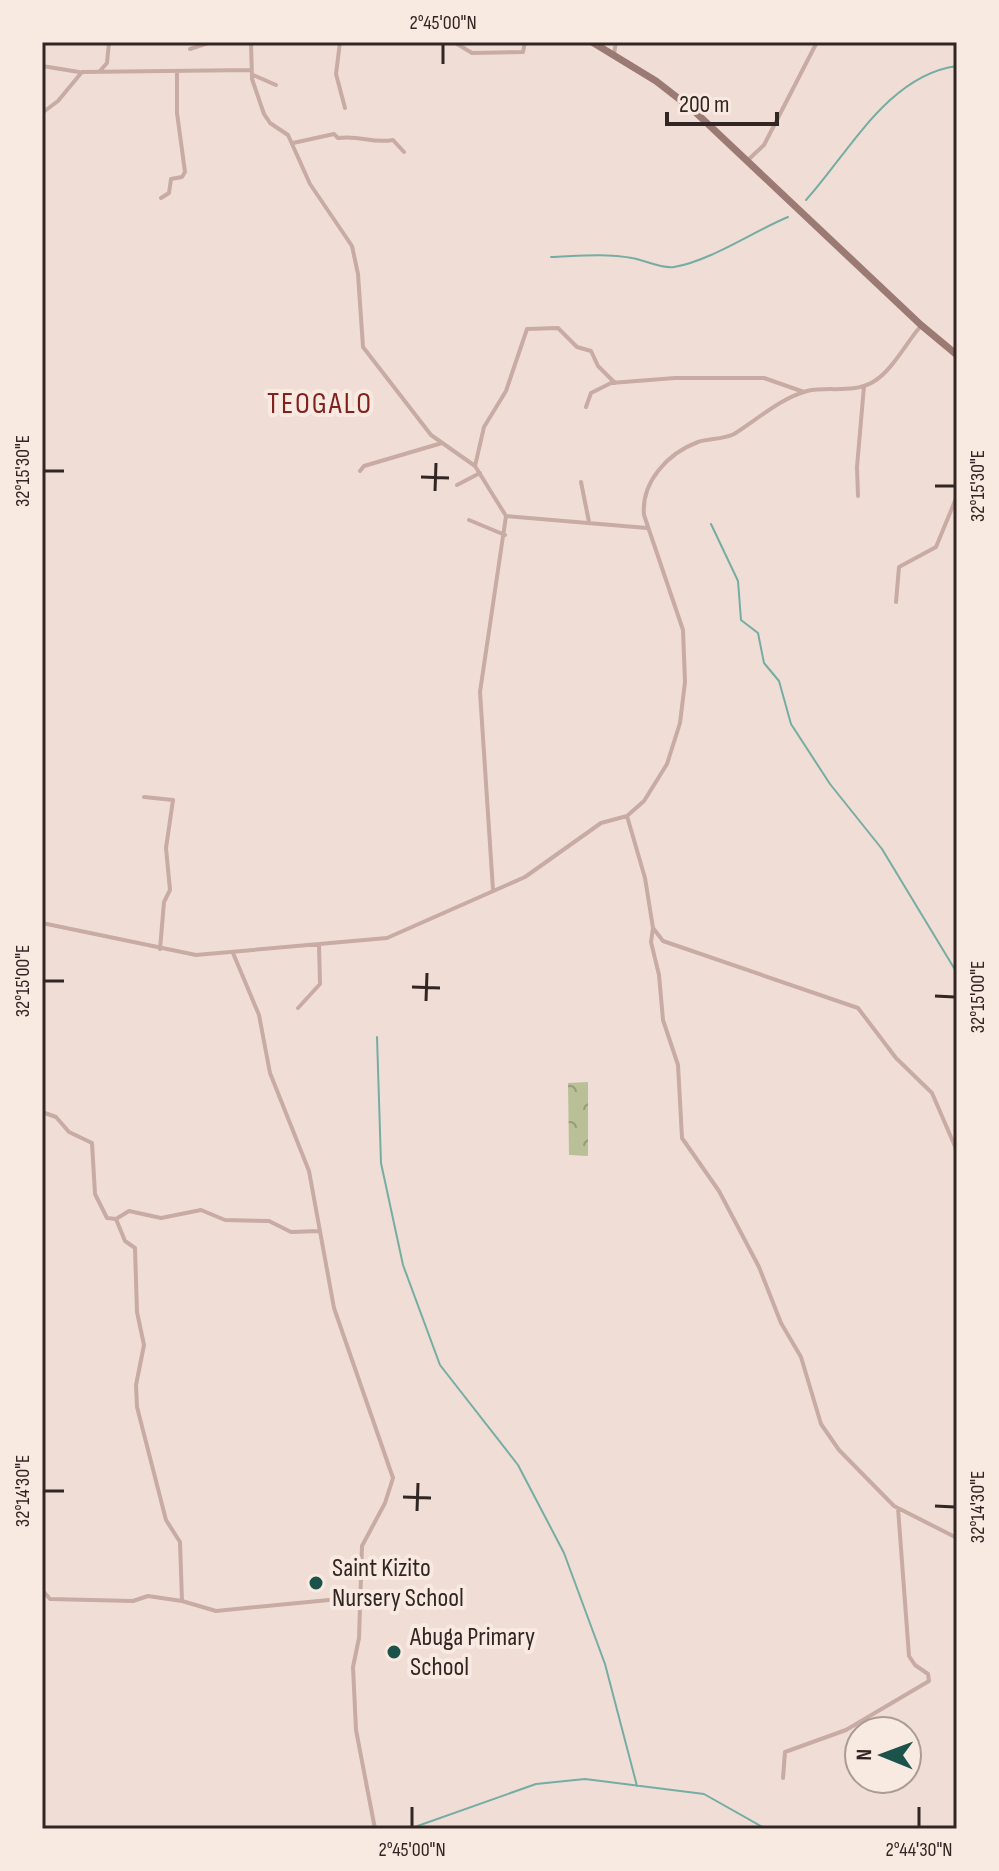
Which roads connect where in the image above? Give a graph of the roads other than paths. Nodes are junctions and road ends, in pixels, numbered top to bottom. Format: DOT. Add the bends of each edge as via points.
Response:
graph roads {
  1 [pos="109,42"];
  2 [pos="211,42"];
  3 [pos="251,42"];
  4 [pos="340,42"];
  5 [pos="454,42"];
  6 [pos="525,42"];
  7 [pos="592,42"];
  8 [pos="616,42"];
  9 [pos="817,42"];
  10 [pos="190,49"];
  11 [pos="614,54"];
  12 [pos="42,66"];
  13 [pos="82,72"];
  14 [pos="251,72"];
  15 [pos="97,73"];
  16 [pos="177,73"];
  17 [pos="276,85"];
  18 [pos="345,108"];
  19 [pos="42,113"];
  20 [pos="293,143"];
  21 [pos="404,152"];
  22 [pos="748,160"];
  23 [pos="161,198"];
  24 [pos="921,325"];
  25 [pos="957,355"];
  26 [pos="615,383"];
  27 [pos="864,386"];
  28 [pos="804,392"];
  29 [pos="586,407"];
  30 [pos="442,443"];
  31 [pos="475,466"];
  32 [pos="360,471"];
  33 [pos="480,473"];
  34 [pos="581,482"];
  35 [pos="457,485"];
  36 [pos="858,496"];
  37 [pos="957,496"];
  38 [pos="506,516"];
  39 [pos="469,520"];
  40 [pos="589,522"];
  41 [pos="647,528"];
  42 [pos="505,535"];
  43 [pos="896,602"];
  44 [pos="144,797"];
  45 [pos="627,816"];
  46 [pos="493,890"];
  47 [pos="42,923"];
  48 [pos="653,928"];
  49 [pos="319,944"];
  50 [pos="160,949"];
  51 [pos="233,953"];
  52 [pos="298,1008"];
  53 [pos="42,1112"];
  54 [pos="957,1151"];
  55 [pos="116,1219"];
  56 [pos="319,1231"];
  57 [pos="898,1508"];
  58 [pos="957,1538"];
  59 [pos="42,1568"];
  60 [pos="43,1594"];
  61 [pos="360,1597"];
  62 [pos="182,1601"];
  63 [pos="783,1778"];
  64 [pos="375,1829"];
  1 -- 15 [label="street" via="107,63"];
  2 -- 10 [label="street"];
  3 -- 14 [label="street"];
  4 -- 18 [label="street" via="336,74"];
  5 -- 6 [label="street" via="472,53 513,55 523,52"];
  7 -- 11 [label="main road"];
  8 -- 11 [label="street"];
  9 -- 22 [label="street" via="764,145"];
  11 -- 22 [label="main road" via="674,94"];
  12 -- 13 [label="street"];
  13 -- 15 [label="street"];
  13 -- 19 [label="street"];
  14 -- 16 [label="street"];
  14 -- 17 [label="street"];
  14 -- 20 [label="street" via="267,120"];
  15 -- 16 [label="street"];
  16 -- 23 [label="street" via="185,172 171,179 169,193"];
  20 -- 21 [label="street" via="334,134 380,144 393,140"];
  20 -- 30 [label="street" via="310,184 352,246 363,347"];
  22 -- 24 [label="main road"];
  24 -- 25 [label="main road"];
  24 -- 27 [label="street" via="883,374"];
  26 -- 28 [label="street" via="754,378"];
  26 -- 29 [label="street" via="591,393"];
  26 -- 31 [label="street" via="590,349 577,347 556,327 527,329 506,391 484,427"];
  27 -- 28 [label="street"];
  27 -- 36 [label="street"];
  28 -- 41 [label="street" via="733,434 693,444 663,465 643,499"];
  30 -- 31 [label="street"];
  30 -- 32 [label="street"];
  31 -- 33 [label="street"];
  33 -- 35 [label="street"];
  33 -- 38 [label="street"];
  34 -- 40 [label="street"];
  37 -- 43 [label="street" via="936,547 899,567"];
  38 -- 40 [label="street"];
  38 -- 42 [label="street"];
  39 -- 42 [label="street"];
  40 -- 41 [label="street"];
  41 -- 45 [label="street" via="683,630 685,682 667,764 644,801"];
  42 -- 46 [label="street" via="480,692"];
  44 -- 50 [label="street" via="173,800 166,848 170,890"];
  45 -- 46 [label="street" via="601,823 525,877"];
  45 -- 48 [label="street"];
  46 -- 49 [label="street" via="387,938"];
  47 -- 50 [label="street"];
  48 -- 54 [label="street" via="670,946 714,956 752,974 858,1008 896,1058 932,1093"];
  48 -- 57 [label="street" via="663,1020 678,1069 683,1143 719,1191 759,1267 801,1357 821,1424 839,1450"];
  49 -- 51 [label="street"];
  49 -- 52 [label="street" via="320,984"];
  50 -- 51 [label="street" via="196,955"];
  51 -- 56 [label="street" via="259,1015 270,1073 309,1171"];
  53 -- 55 [label="street" via="92,1143 95,1194 107,1218"];
  55 -- 56 [label="street" via="129,1211 161,1218 201,1210 225,1220 269,1221 291,1232"];
  55 -- 62 [label="street" via="125,1241 135,1248 144,1345 137,1407 166,1520 180,1542"];
  56 -- 61 [label="street" via="344,1342 393,1478 362,1546"];
  57 -- 58 [label="street"];
  57 -- 63 [label="street" via="909,1656 929,1681 846,1730 785,1752"];
  59 -- 60 [label="street"];
  60 -- 62 [label="street"];
  61 -- 62 [label="street" via="216,1611"];
  61 -- 64 [label="street" via="353,1670 355,1720"];
}
